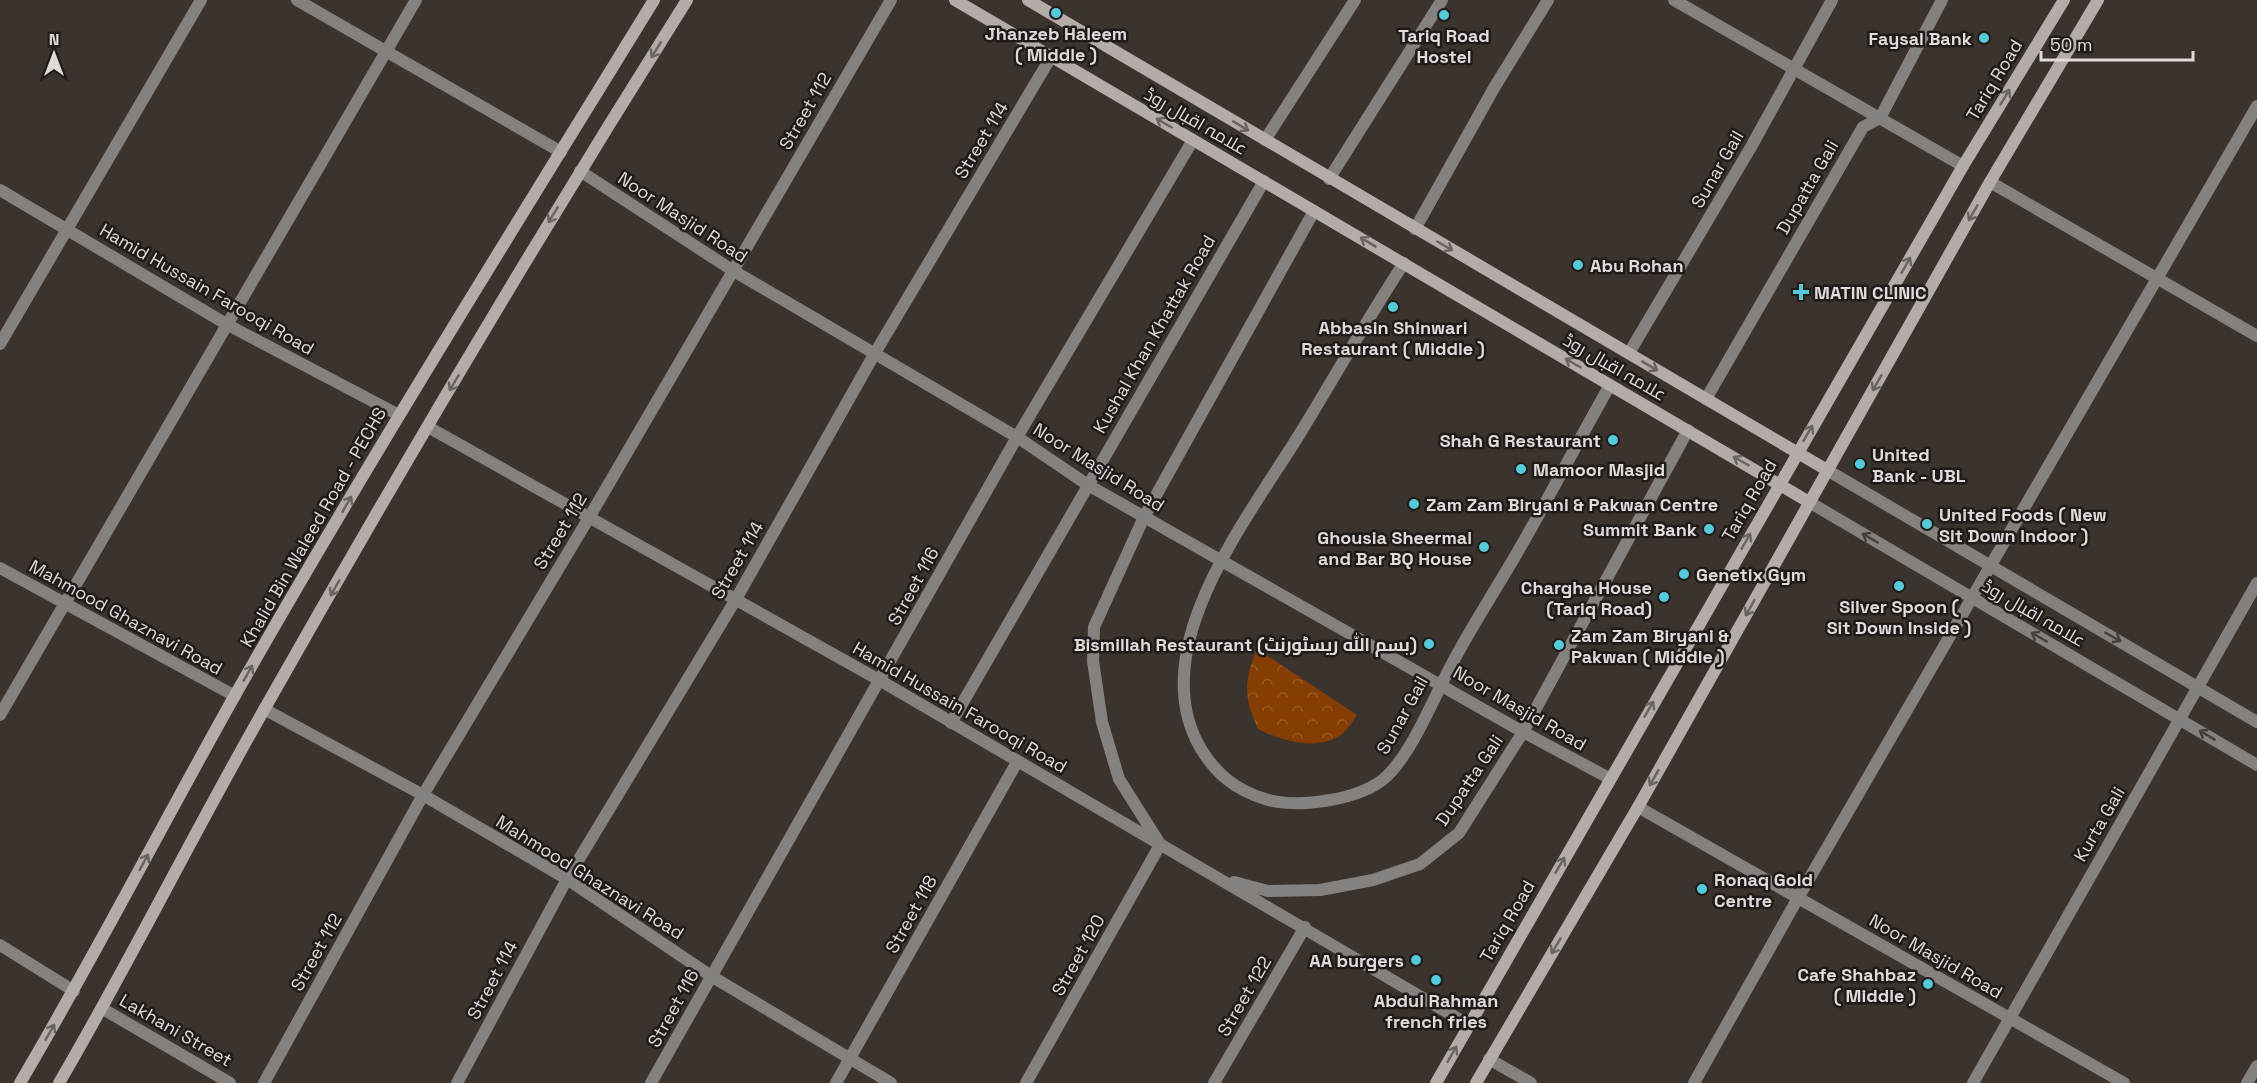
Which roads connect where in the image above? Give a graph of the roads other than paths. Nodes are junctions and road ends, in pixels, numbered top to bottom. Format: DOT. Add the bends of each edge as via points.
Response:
graph roads {
  1 [pos="201,0"];
  2 [pos="297,0"];
  3 [pos="416,0"];
  4 [pos="654,0"];
  5 [pos="687,0"];
  6 [pos="891,0"];
  7 [pos="955,0"];
  8 [pos="1029,0"];
  9 [pos="1355,0"];
  10 [pos="1442,0"];
  11 [pos="1548,0"];
  12 [pos="1674,0"];
  13 [pos="1832,0"];
  14 [pos="1942,0"];
  15 [pos="2064,0"];
  16 [pos="2098,0"];
  17 [pos="386,52"];
  18 [pos="1052,57"];
  19 [pos="1794,69"];
  20 [pos="2257,106"];
  21 [pos="1880,118"];
  22 [pos="1193,140"];
  23 [pos="1265,140"];
  24 [pos="561,152"];
  25 [pos="1963,166"];
  26 [pos="580,171"];
  27 [pos="1329,179"];
  28 [pos="1264,181"];
  29 [pos="1990,182"];
  30 [pos="0,190"];
  31 [pos="1314,210"];
  32 [pos="66,229"];
  33 [pos="1415,229"];
  34 [pos="1404,263"];
  35 [pos="732,270"];
  36 [pos="2157,278"];
  37 [pos="228,325"];
  38 [pos="2257,336"];
  39 [pos="0,344"];
  40 [pos="875,353"];
  41 [pos="1629,353"];
  42 [pos="1610,384"];
  43 [pos="1706,399"];
  44 [pos="399,415"];
  45 [pos="428,427"];
  46 [pos="1688,430"];
  47 [pos="1017,437"];
  48 [pos="1798,452"];
  49 [pos="1827,470"];
  50 [pos="1088,484"];
  51 [pos="1779,484"];
  52 [pos="1809,502"];
  53 [pos="590,516"];
  54 [pos="1144,517"];
  55 [pos="1222,561"];
  56 [pos="1992,566"];
  57 [pos="0,568"];
  58 [pos="2257,583"];
  59 [pos="1973,598"];
  60 [pos="736,599"];
  61 [pos="64,605"];
  62 [pos="881,681"];
  63 [pos="1440,683"];
  64 [pos="2198,687"];
  65 [pos="235,696"];
  66 [pos="264,709"];
  67 [pos="0,715"];
  68 [pos="2180,719"];
  69 [pos="2257,722"];
  70 [pos="951,723"];
  71 [pos="1522,732"];
  72 [pos="1017,762"];
  73 [pos="2257,765"];
  74 [pos="1609,778"];
  75 [pos="423,795"];
  76 [pos="1638,807"];
  77 [pos="1161,845"];
  78 [pos="1218,878"];
  79 [pos="567,879"];
  80 [pos="1798,898"];
  81 [pos="1305,927"];
  82 [pos="0,945"];
  83 [pos="711,976"];
  84 [pos="74,990"];
  85 [pos="103,1009"];
  86 [pos="2009,1018"];
  87 [pos="1469,1025"];
  88 [pos="850,1059"];
  89 [pos="1489,1059"];
  90 [pos="2257,1066"];
  91 [pos="20,1083"];
  92 [pos="60,1083"];
  93 [pos="230,1083"];
  94 [pos="264,1083"];
  95 [pos="457,1083"];
  96 [pos="651,1083"];
  97 [pos="836,1083"];
  98 [pos="891,1083"];
  99 [pos="1026,1083"];
  100 [pos="1214,1083"];
  101 [pos="1436,1083"];
  102 [pos="1476,1083"];
  103 [pos="1531,1083"];
  104 [pos="1694,1083"];
  105 [pos="1972,1083"];
  106 [pos="2124,1083"];
  107 [pos="2247,1083"];
  1 -- 32 [label="street"];
  2 -- 17 [label="street"];
  3 -- 17 [label="street"];
  4 -- 24 [label="main road, Khalid Bin Waleed Road - PECHS"];
  5 -- 26 [label="main road, one-way"];
  6 -- 35 [label="street, Street 112"];
  7 -- 18 [label="main road, علامہ اقبال روڈ"];
  8 -- 23 [label="main road, علامہ اقبال روڈ, one-way"];
  9 -- 23 [label="street"];
  10 -- 27 [label="street"];
  11 -- 33 [label="street"];
  12 -- 19 [label="street"];
  13 -- 19 [label="street, Sunar Gail"];
  14 -- 21 [label="street, Dupatta Gali"];
  25 -- 15 [label="main road, Tariq Road, one-way"];
  16 -- 29 [label="main road"];
  17 -- 24 [label="street"];
  17 -- 37 [label="street"];
  22 -- 18 [label="main road, علامہ اقبال روڈ, one-way"];
  18 -- 40 [label="street, Street 114"];
  19 -- 21 [label="street"];
  19 -- 41 [label="street, Sunar Gail"];
  20 -- 36 [label="street"];
  21 -- 25 [label="street"];
  21 -- 43 [label="street, Dupatta Gali" via="1863,127"];
  22 -- 28 [label="main road, علامہ اقبال روڈ"];
  22 -- 47 [label="street, Street 116"];
  23 -- 27 [label="main road, علامہ اقبال روڈ"];
  24 -- 44 [label="main road, Khalid Bin Waleed Road - PECHS"];
  48 -- 25 [label="main road, Tariq Road, one-way"];
  26 -- 35 [label="street, Noor Masjid Road"];
  26 -- 45 [label="main road, one-way"];
  27 -- 33 [label="main road, علامہ اقبال روڈ"];
  28 -- 31 [label="main road, علامہ اقبال روڈ"];
  28 -- 50 [label="street, Kushal Khan Khattak Road"];
  29 -- 36 [label="street"];
  29 -- 49 [label="main road, one-way"];
  30 -- 32 [label="street, Hamid Hussain Farooqi Road"];
  34 -- 31 [label="main road, علامہ اقبال روڈ, one-way"];
  31 -- 54 [label="street"];
  32 -- 37 [label="street, Hamid Hussain Farooqi Road"];
  32 -- 39 [label="street"];
  33 -- 41 [label="main road, علامہ اقبال روڈ, one-way"];
  42 -- 34 [label="main road, علامہ اقبال روڈ, one-way"];
  34 -- 55 [label="street, Sunar Gail" via="1351,344"];
  35 -- 40 [label="street, Noor Masjid Road"];
  35 -- 53 [label="street, Street 112"];
  36 -- 38 [label="street"];
  36 -- 56 [label="street"];
  37 -- 44 [label="street, Hamid Hussain Farooqi Road"];
  37 -- 61 [label="street"];
  40 -- 47 [label="street, Noor Masjid Road"];
  40 -- 60 [label="street, Street 114"];
  41 -- 43 [label="main road, علامہ اقبال روڈ, one-way"];
  42 -- 46 [label="main road, علامہ اقبال روڈ"];
  42 -- 63 [label="street, Sunar Gail"];
  43 -- 48 [label="main road, علامہ اقبال روڈ"];
  65 -- 44 [label="main road, Khalid Bin Waleed Road - PECHS, one-way"];
  45 -- 53 [label="street, Hamid Hussain Farooqi Road"];
  45 -- 66 [label="main road, one-way"];
  51 -- 46 [label="main road, علامہ اقبال روڈ, one-way"];
  46 -- 71 [label="street, Dupatta Gali"];
  47 -- 50 [label="street, Noor Masjid Road"];
  47 -- 62 [label="street, Street 116"];
  48 -- 49 [label="main road, علامہ اقبال روڈ"];
  48 -- 51 [label="main road, Tariq Road"];
  49 -- 52 [label="main road"];
  49 -- 56 [label="street, علامہ اقبال روڈ"];
  50 -- 54 [label="street, Noor Masjid Road"];
  50 -- 70 [label="street, Kushal Khan Khattak Road"];
  51 -- 52 [label="main road, علامہ اقبال روڈ"];
  74 -- 51 [label="main road, Tariq Road, one-way"];
  59 -- 52 [label="street, علامہ اقبال روڈ, one-way"];
  52 -- 76 [label="main road, one-way"];
  53 -- 60 [label="street, Hamid Hussain Farooqi Road"];
  53 -- 75 [label="street, Street 112"];
  54 -- 55 [label="street, Noor Masjid Road"];
  54 -- 77 [label="street" via="1094,627 1093,661 1102,722 1119,779"];
  55 -- 63 [label="street, Noor Masjid Road"];
  55 -- 63 [label="street, Sunar Gail" via="1191,626 1182,675 1183,707 1191,732 1227,783 1274,802 1333,800 1363,791 1386,777 1403,755"];
  56 -- 59 [label="street"];
  56 -- 64 [label="street, علامہ اقبال روڈ, one-way"];
  57 -- 61 [label="street, Mahmood Ghaznavi Road"];
  58 -- 64 [label="street, Kurta Gali"];
  68 -- 59 [label="street, علامہ اقبال روڈ, one-way"];
  59 -- 80 [label="street"];
  60 -- 62 [label="street, Hamid Hussain Farooqi Road"];
  60 -- 79 [label="street, Street 114"];
  61 -- 65 [label="street, Mahmood Ghaznavi Road"];
  61 -- 67 [label="street"];
  62 -- 70 [label="street, Hamid Hussain Farooqi Road"];
  62 -- 83 [label="street, Street 116"];
  63 -- 71 [label="street, Noor Masjid Road"];
  64 -- 68 [label="street, Kurta Gali"];
  64 -- 69 [label="street, علامہ اقبال روڈ"];
  84 -- 65 [label="main road, Khalid Bin Waleed Road - PECHS, one-way"];
  66 -- 75 [label="street, Mahmood Ghaznavi Road"];
  66 -- 85 [label="main road"];
  73 -- 68 [label="street, علامہ اقبال روڈ, one-way"];
  68 -- 86 [label="street, Kurta Gali"];
  70 -- 72 [label="street, Hamid Hussain Farooqi Road"];
  71 -- 74 [label="street, Noor Masjid Road"];
  71 -- 78 [label="street, Dupatta Gali" via="1459,833 1420,864 1373,880 1320,890 1268,891"];
  72 -- 77 [label="street, Hamid Hussain Farooqi Road"];
  72 -- 88 [label="street, Street 118"];
  87 -- 74 [label="main road, Tariq Road, one-way"];
  75 -- 79 [label="street, Mahmood Ghaznavi Road"];
  75 -- 94 [label="street, Street 112"];
  76 -- 80 [label="street, Noor Masjid Road"];
  76 -- 89 [label="main road, one-way"];
  77 -- 78 [label="street, Hamid Hussain Farooqi Road"];
  77 -- 99 [label="street, Street 120"];
  78 -- 81 [label="street, Hamid Hussain Farooqi Road"];
  79 -- 83 [label="street, Mahmood Ghaznavi Road"];
  79 -- 95 [label="street, Street 114"];
  80 -- 86 [label="street, Noor Masjid Road"];
  80 -- 104 [label="street"];
  81 -- 87 [label="street, Hamid Hussain Farooqi Road"];
  81 -- 100 [label="street, Street 122"];
  82 -- 84 [label="street"];
  83 -- 88 [label="street, Mahmood Ghaznavi Road"];
  83 -- 96 [label="street, Street 116"];
  91 -- 84 [label="main road, Khalid Bin Waleed Road - PECHS, one-way"];
  85 -- 92 [label="main road"];
  85 -- 93 [label="street, Lakhani Street"];
  86 -- 105 [label="street, Kurta Gali"];
  86 -- 106 [label="street, Noor Masjid Road"];
  101 -- 87 [label="main road, Tariq Road, one-way"];
  88 -- 97 [label="street, Street 118"];
  88 -- 98 [label="street, Mahmood Ghaznavi Road"];
  89 -- 102 [label="main road"];
  89 -- 103 [label="street"];
  90 -- 107 [label="street"];
}
